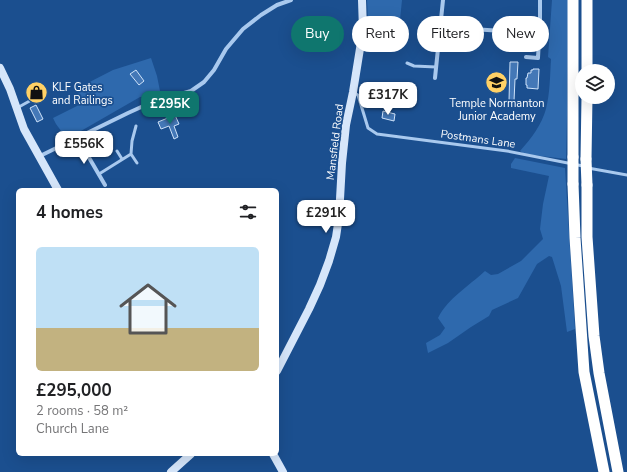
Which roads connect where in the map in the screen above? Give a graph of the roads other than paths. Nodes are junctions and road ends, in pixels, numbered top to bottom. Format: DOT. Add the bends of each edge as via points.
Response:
graph roads {
  1 [pos="291,0"];
  2 [pos="362,0"];
  3 [pos="443,0"];
  4 [pos="540,0"];
  5 [pos="574,0"];
  6 [pos="587,0"];
  7 [pos="441,16"];
  8 [pos="438,52"];
  9 [pos="526,57"];
  10 [pos="407,63"];
  11 [pos="587,64"];
  12 [pos="436,67"];
  13 [pos="0,68"];
  14 [pos="435,78"];
  15 [pos="353,92"];
  16 [pos="44,93"];
  17 [pos="587,104"];
  18 [pos="17,108"];
  19 [pos="136,126"];
  20 [pos="77,137"];
  21 [pos="117,151"];
  22 [pos="131,154"];
  23 [pos="40,156"];
  24 [pos="122,159"];
  25 [pos="137,163"];
  26 [pos="99,174"];
  27 [pos="627,175"];
  28 [pos="105,185"];
  29 [pos="57,188"];
  30 [pos="279,367"];
  31 [pos="188,456"];
  32 [pos="274,456"];
  33 [pos="171,472"];
  34 [pos="283,472"];
  35 [pos="604,472"];
  36 [pos="618,472"];
  1 -- 20 [label="street" via="277,5 243,29 204,82 190,91 150,103"];
  2 -- 15 [label="main road, Mansfield Road" via="362,30"];
  3 -- 7 [label="street"];
  4 -- 9 [label="street" via="538,58"];
  5 -- 35 [label="highway, bridge" via="572,158 575,238 584,372"];
  6 -- 11 [label="highway"];
  8 -- 12 [label="street"];
  10 -- 12 [label="lane" via="414,66"];
  12 -- 14 [label="street"];
  13 -- 18 [label="main road"];
  15 -- 27 [label="lane, Postmans Lane" via="358,95 368,128 377,134 506,152"];
  15 -- 30 [label="main road, Mansfield Road" via="345,131 336,237 320,285"];
  16 -- 18 [label="lane"];
  17 -- 36 [label="highway, bridge" via="586,237 594,336"];
  18 -- 23 [label="main road" via="24,128"];
  19 -- 22 [label="lane"];
  20 -- 23 [label="street"];
  20 -- 26 [label="street"];
  21 -- 24 [label="lane"];
  22 -- 24 [label="lane"];
  22 -- 25 [label="lane"];
  23 -- 29 [label="main road"];
  24 -- 26 [label="lane"];
  26 -- 28 [label="street"];
  31 -- 33 [label="main road"];
  32 -- 34 [label="main road"];
}
